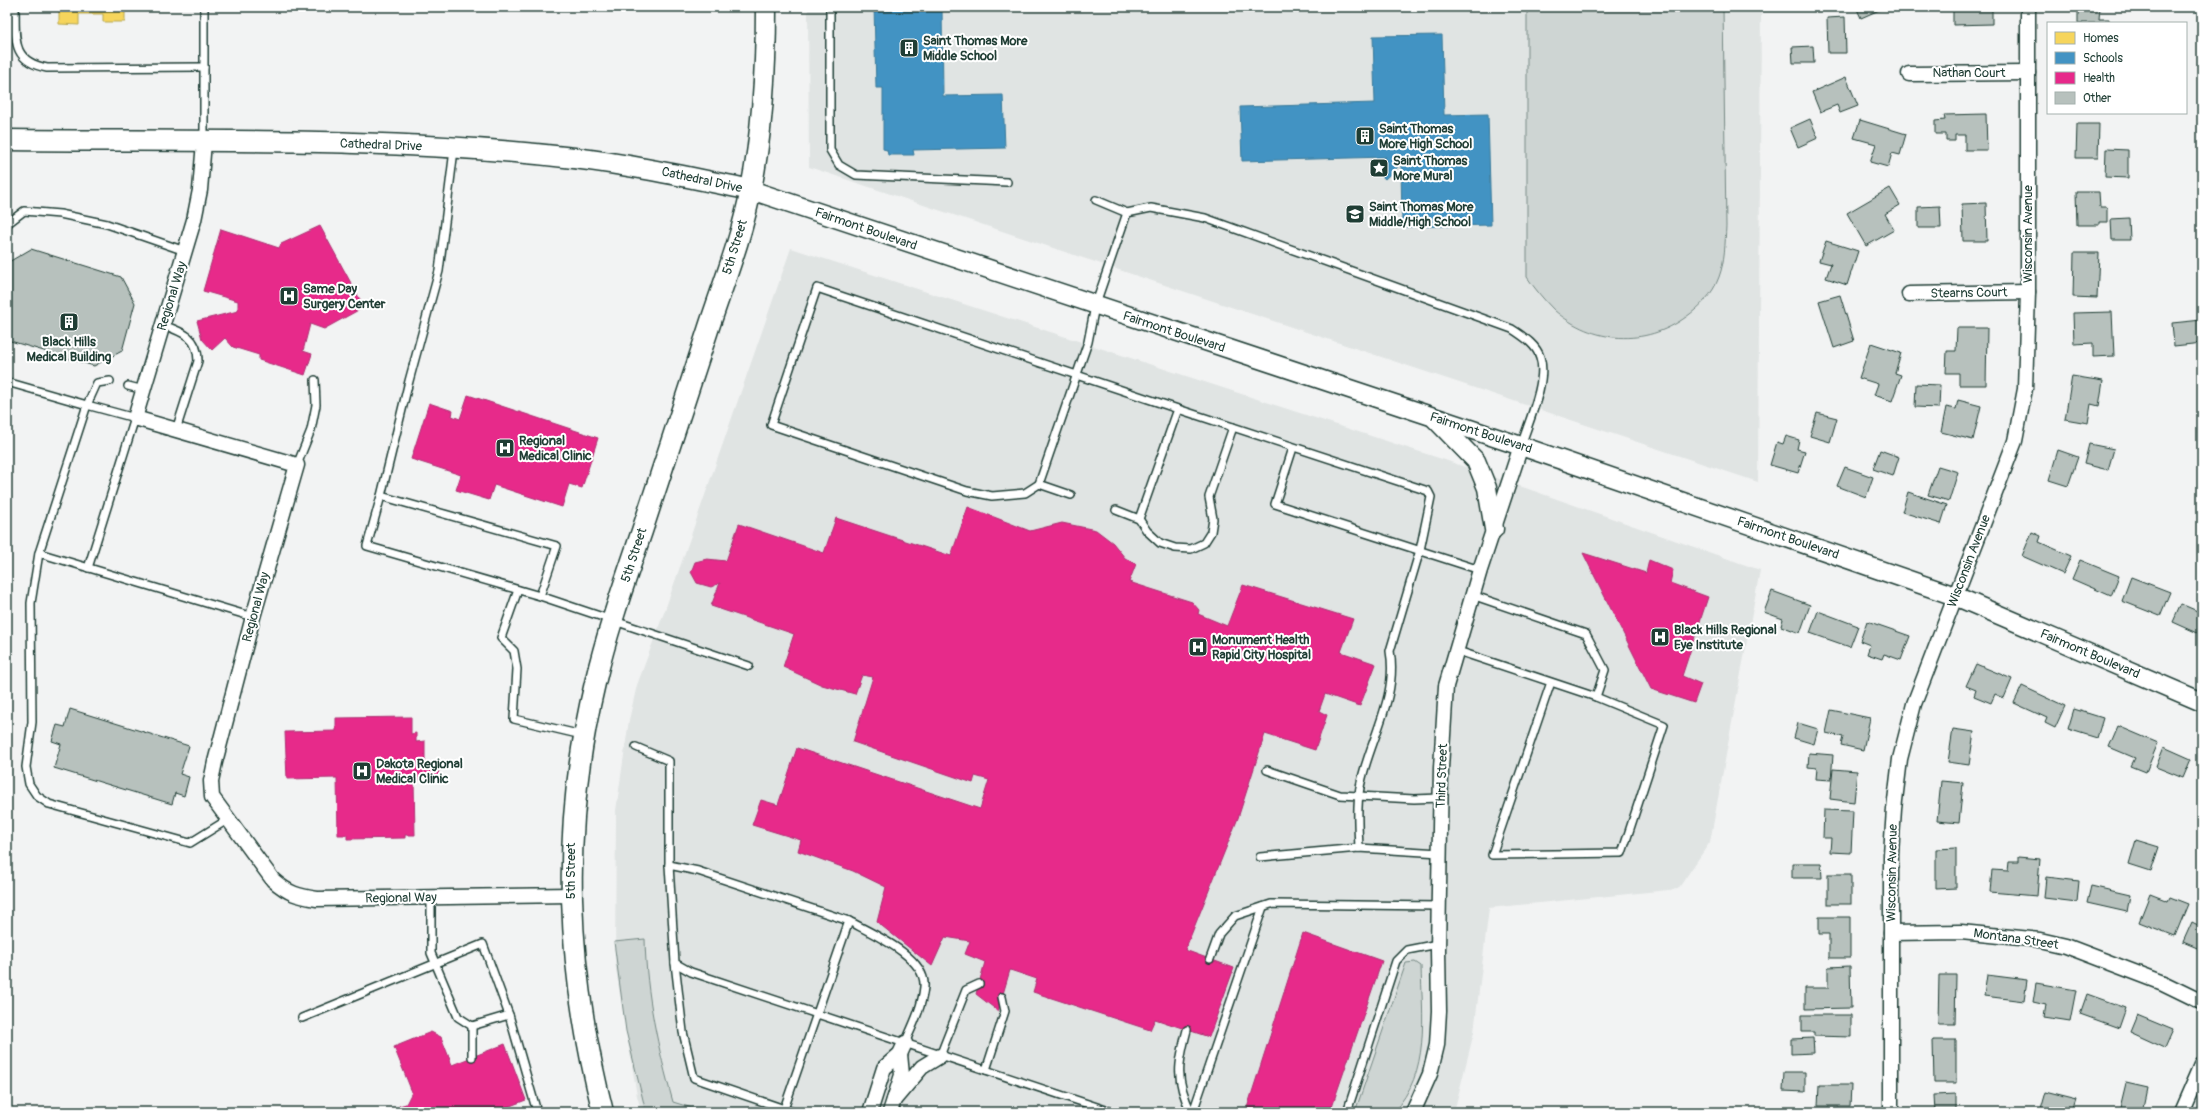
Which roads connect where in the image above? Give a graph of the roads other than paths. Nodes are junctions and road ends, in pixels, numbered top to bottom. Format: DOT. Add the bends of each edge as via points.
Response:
graph roads {
  1 [pos="15,7"];
  2 [pos="204,7"];
  3 [pos="766,7"];
  4 [pos="830,7"];
  5 [pos="2028,7"];
  6 [pos="204,67"];
  7 [pos="2028,73"];
  8 [pos="1909,74"];
  9 [pos="7,140"];
  10 [pos="204,142"];
  11 [pos="454,148"];
  12 [pos="1007,182"];
  13 [pos="751,190"];
  14 [pos="1096,200"];
  15 [pos="1127,213"];
  16 [pos="7,224"];
  17 [pos="185,252"];
  18 [pos="2028,292"];
  19 [pos="1909,294"];
  20 [pos="1095,306"];
  21 [pos="163,325"];
  22 [pos="1076,376"];
  23 [pos="315,380"];
  24 [pos="110,381"];
  25 [pos="7,382"];
  26 [pos="128,386"];
  27 [pos="144,390"];
  28 [pos="87,405"];
  29 [pos="1178,409"];
  30 [pos="1433,417"];
  31 [pos="136,418"];
  32 [pos="1233,427"];
  33 [pos="176,430"];
  34 [pos="1521,446"];
  35 [pos="1293,448"];
  36 [pos="297,465"];
  37 [pos="1039,484"];
  38 [pos="1071,495"];
  39 [pos="381,496"];
  40 [pos="1116,510"];
  41 [pos="1139,519"];
  42 [pos="1494,529"];
  43 [pos="1420,550"];
  44 [pos="39,553"];
  45 [pos="88,568"];
  46 [pos="1480,570"];
  47 [pos="518,590"];
  48 [pos="1472,595"];
  49 [pos="540,596"];
  50 [pos="1955,596"];
  51 [pos="253,617"];
  52 [pos="612,620"];
  53 [pos="1456,650"];
  54 [pos="749,666"];
  55 [pos="1551,682"];
  56 [pos="1596,697"];
  57 [pos="2202,702"];
  58 [pos="585,735"];
  59 [pos="636,746"];
  60 [pos="1267,770"];
  61 [pos="1358,796"];
  62 [pos="1440,798"];
  63 [pos="227,820"];
  64 [pos="1359,848"];
  65 [pos="1440,853"];
  66 [pos="1260,857"];
  67 [pos="669,865"];
  68 [pos="571,895"];
  69 [pos="431,897"];
  70 [pos="1439,906"];
  71 [pos="1263,907"];
  72 [pos="849,921"];
  73 [pos="1891,932"];
  74 [pos="1438,944"];
  75 [pos="1210,959"];
  76 [pos="435,962"];
  77 [pos="675,963"];
  78 [pos="979,984"];
  79 [pos="1002,997"];
  80 [pos="2202,1002"];
  81 [pos="509,1015"];
  82 [pos="817,1015"];
  83 [pos="302,1018"];
  84 [pos="472,1026"];
  85 [pos="1187,1030"];
  86 [pos="903,1048"];
  87 [pos="940,1056"];
  88 [pos="472,1057"];
  89 [pos="2202,1064"];
  90 [pos="986,1070"];
  91 [pos="892,1106"];
  92 [pos="784,1109"];
  93 [pos="537,1112"];
  94 [pos="603,1112"];
  95 [pos="793,1112"];
  96 [pos="870,1112"];
  97 [pos="1112,1112"];
  98 [pos="1192,1112"];
  99 [pos="1347,1112"];
  100 [pos="1412,1112"];
  101 [pos="1891,1112"];
  102 [pos="2181,1112"];
  1 -- 6 [label="lane" via="16,46 19,54 35,66"];
  2 -- 6 [label="lane"];
  3 -- 13 [label="main road, 5th Street" via="764,80"];
  4 -- 12 [label="lane" via="830,150 840,166 856,175"];
  5 -- 7 [label="street, Wisconsin Avenue"];
  6 -- 10 [label="lane"];
  7 -- 8 [label="street, Nathan Court"];
  7 -- 18 [label="street, Wisconsin Avenue"];
  9 -- 10 [label="main road, Cathedral Drive"];
  10 -- 11 [label="main road, Cathedral Drive"];
  10 -- 17 [label="street, Regional Way" via="200,190"];
  11 -- 13 [label="main road, Cathedral Drive" via="546,155 626,165"];
  11 -- 39 [label="lane" via="439,271"];
  13 -- 20 [label="street, Fairmont Boulevard"];
  13 -- 52 [label="main road, 5th Street" via="727,272"];
  14 -- 15 [label="lane"];
  15 -- 20 [label="lane"];
  15 -- 34 [label="lane" via="1151,208 1205,218 1512,329 1531,342 1540,356 1542,373"];
  16 -- 17 [label="lane" via="24,211 60,214 107,224"];
  17 -- 21 [label="street, Regional Way"];
  18 -- 19 [label="street, Stearns Court"];
  18 -- 50 [label="street, Wisconsin Avenue" via="2027,364 2020,421 2015,441"];
  20 -- 22 [label="lane" via="1089,340"];
  20 -- 30 [label="street, Fairmont Boulevard"];
  21 -- 27 [label="street, Regional Way"];
  21 -- 33 [label="lane" via="184,333 198,349 198,361"];
  22 -- 29 [label="lane"];
  22 -- 37 [label="lane"];
  22 -- 37 [label="lane" via="817,288 771,425 967,491 992,496 1025,493"];
  23 -- 36 [label="lane" via="316,405"];
  24 -- 28 [label="lane" via="97,383"];
  25 -- 28 [label="lane"];
  26 -- 27 [label="lane"];
  27 -- 31 [label="street, Regional Way"];
  28 -- 31 [label="lane"];
  28 -- 44 [label="lane"];
  29 -- 32 [label="lane"];
  29 -- 41 [label="lane"];
  30 -- 34 [label="street, Fairmont Boulevard"];
  30 -- 42 [label="street" via="1476,461 1487,488"];
  31 -- 33 [label="street"];
  31 -- 45 [label="lane"];
  32 -- 35 [label="lane"];
  32 -- 41 [label="lane" via="1209,497 1213,519 1211,532 1204,543 1191,549 1174,548 1160,543"];
  33 -- 36 [label="street"];
  34 -- 42 [label="street, Third Street"];
  34 -- 50 [label="street, Fairmont Boulevard"];
  35 -- 43 [label="lane" via="1428,491 1431,497"];
  35 -- 43 [label="lane" via="1275,504"];
  36 -- 51 [label="street, Regional Way"];
  37 -- 38 [label="lane"];
  39 -- 47 [label="lane" via="366,546"];
  39 -- 49 [label="lane" via="557,546"];
  40 -- 41 [label="lane"];
  42 -- 46 [label="street, Third Street"];
  43 -- 46 [label="lane"];
  43 -- 61 [label="lane" via="1390,651 1392,683"];
  44 -- 45 [label="lane"];
  44 -- 63 [label="lane" via="31,603 32,722 26,766 29,784 37,796 49,804 190,843"];
  45 -- 51 [label="lane"];
  46 -- 48 [label="street, Third Street"];
  47 -- 49 [label="lane"];
  47 -- 58 [label="lane" via="501,638 514,651 517,669 514,719"];
  48 -- 53 [label="street, Third Street"];
  48 -- 56 [label="lane" via="1586,634 1605,670"];
  49 -- 52 [label="lane"];
  50 -- 57 [label="street, Fairmont Boulevard"];
  50 -- 73 [label="street, Wisconsin Avenue" via="1914,704 1900,759 1891,854"];
  51 -- 63 [label="street, Regional Way" via="211,781 212,797"];
  52 -- 54 [label="lane"];
  52 -- 58 [label="main road, 5th Street" via="594,685"];
  53 -- 55 [label="lane"];
  53 -- 62 [label="street, Third Street" via="1446,686"];
  55 -- 56 [label="lane"];
  55 -- 56 [label="lane" via="1492,855 1622,853 1664,725"];
  58 -- 68 [label="main road, 5th Street" via="573,817"];
  59 -- 67 [label="lane" via="669,761"];
  60 -- 61 [label="lane" via="1340,795"];
  61 -- 62 [label="lane"];
  61 -- 64 [label="lane"];
  62 -- 65 [label="street, Third Street"];
  63 -- 69 [label="street, Regional Way" via="273,880 286,891 298,896 317,900"];
  64 -- 65 [label="lane"];
  64 -- 66 [label="lane"];
  65 -- 70 [label="street, Third Street"];
  67 -- 72 [label="lane" via="698,871"];
  67 -- 77 [label="lane"];
  68 -- 69 [label="street, Regional Way"];
  68 -- 94 [label="main road, 5th Street" via="574,950 582,1008"];
  69 -- 76 [label="lane" via="432,953"];
  70 -- 71 [label="lane" via="1272,904"];
  70 -- 74 [label="street, Third Street"];
  71 -- 75 [label="lane" via="1235,916 1219,934"];
  71 -- 98 [label="lane"];
  72 -- 82 [label="lane"];
  72 -- 86 [label="lane" via="887,942 920,968 924,985 921,1003"];
  73 -- 80 [label="street, Montana Street" via="1961,932 2040,940 2066,946 2156,980"];
  73 -- 101 [label="street, Wisconsin Avenue"];
  74 -- 99 [label="lane" via="1407,950 1396,961"];
  74 -- 100 [label="street, Third Street" via="1437,1045 1430,1074"];
  76 -- 81 [label="lane" via="483,944"];
  76 -- 83 [label="lane"];
  76 -- 84 [label="lane" via="458,1017"];
  77 -- 82 [label="lane" via="691,972"];
  77 -- 92 [label="lane" via="683,1032 694,1078"];
  78 -- 87 [label="lane" via="966,990"];
  79 -- 90 [label="lane" via="1005,1011"];
  81 -- 84 [label="lane"];
  81 -- 93 [label="lane"];
  82 -- 86 [label="lane"];
  82 -- 92 [label="lane"];
  84 -- 88 [label="lane"];
  85 -- 98 [label="lane" via="1178,1062 1181,1092"];
  86 -- 87 [label="lane"];
  86 -- 91 [label="street" via="902,1075"];
  86 -- 96 [label="street" via="884,1068"];
  87 -- 90 [label="lane"];
  87 -- 91 [label="street" via="922,1068"];
  89 -- 102 [label="street"];
  90 -- 97 [label="lane"];
  92 -- 95 [label="lane"];
}
